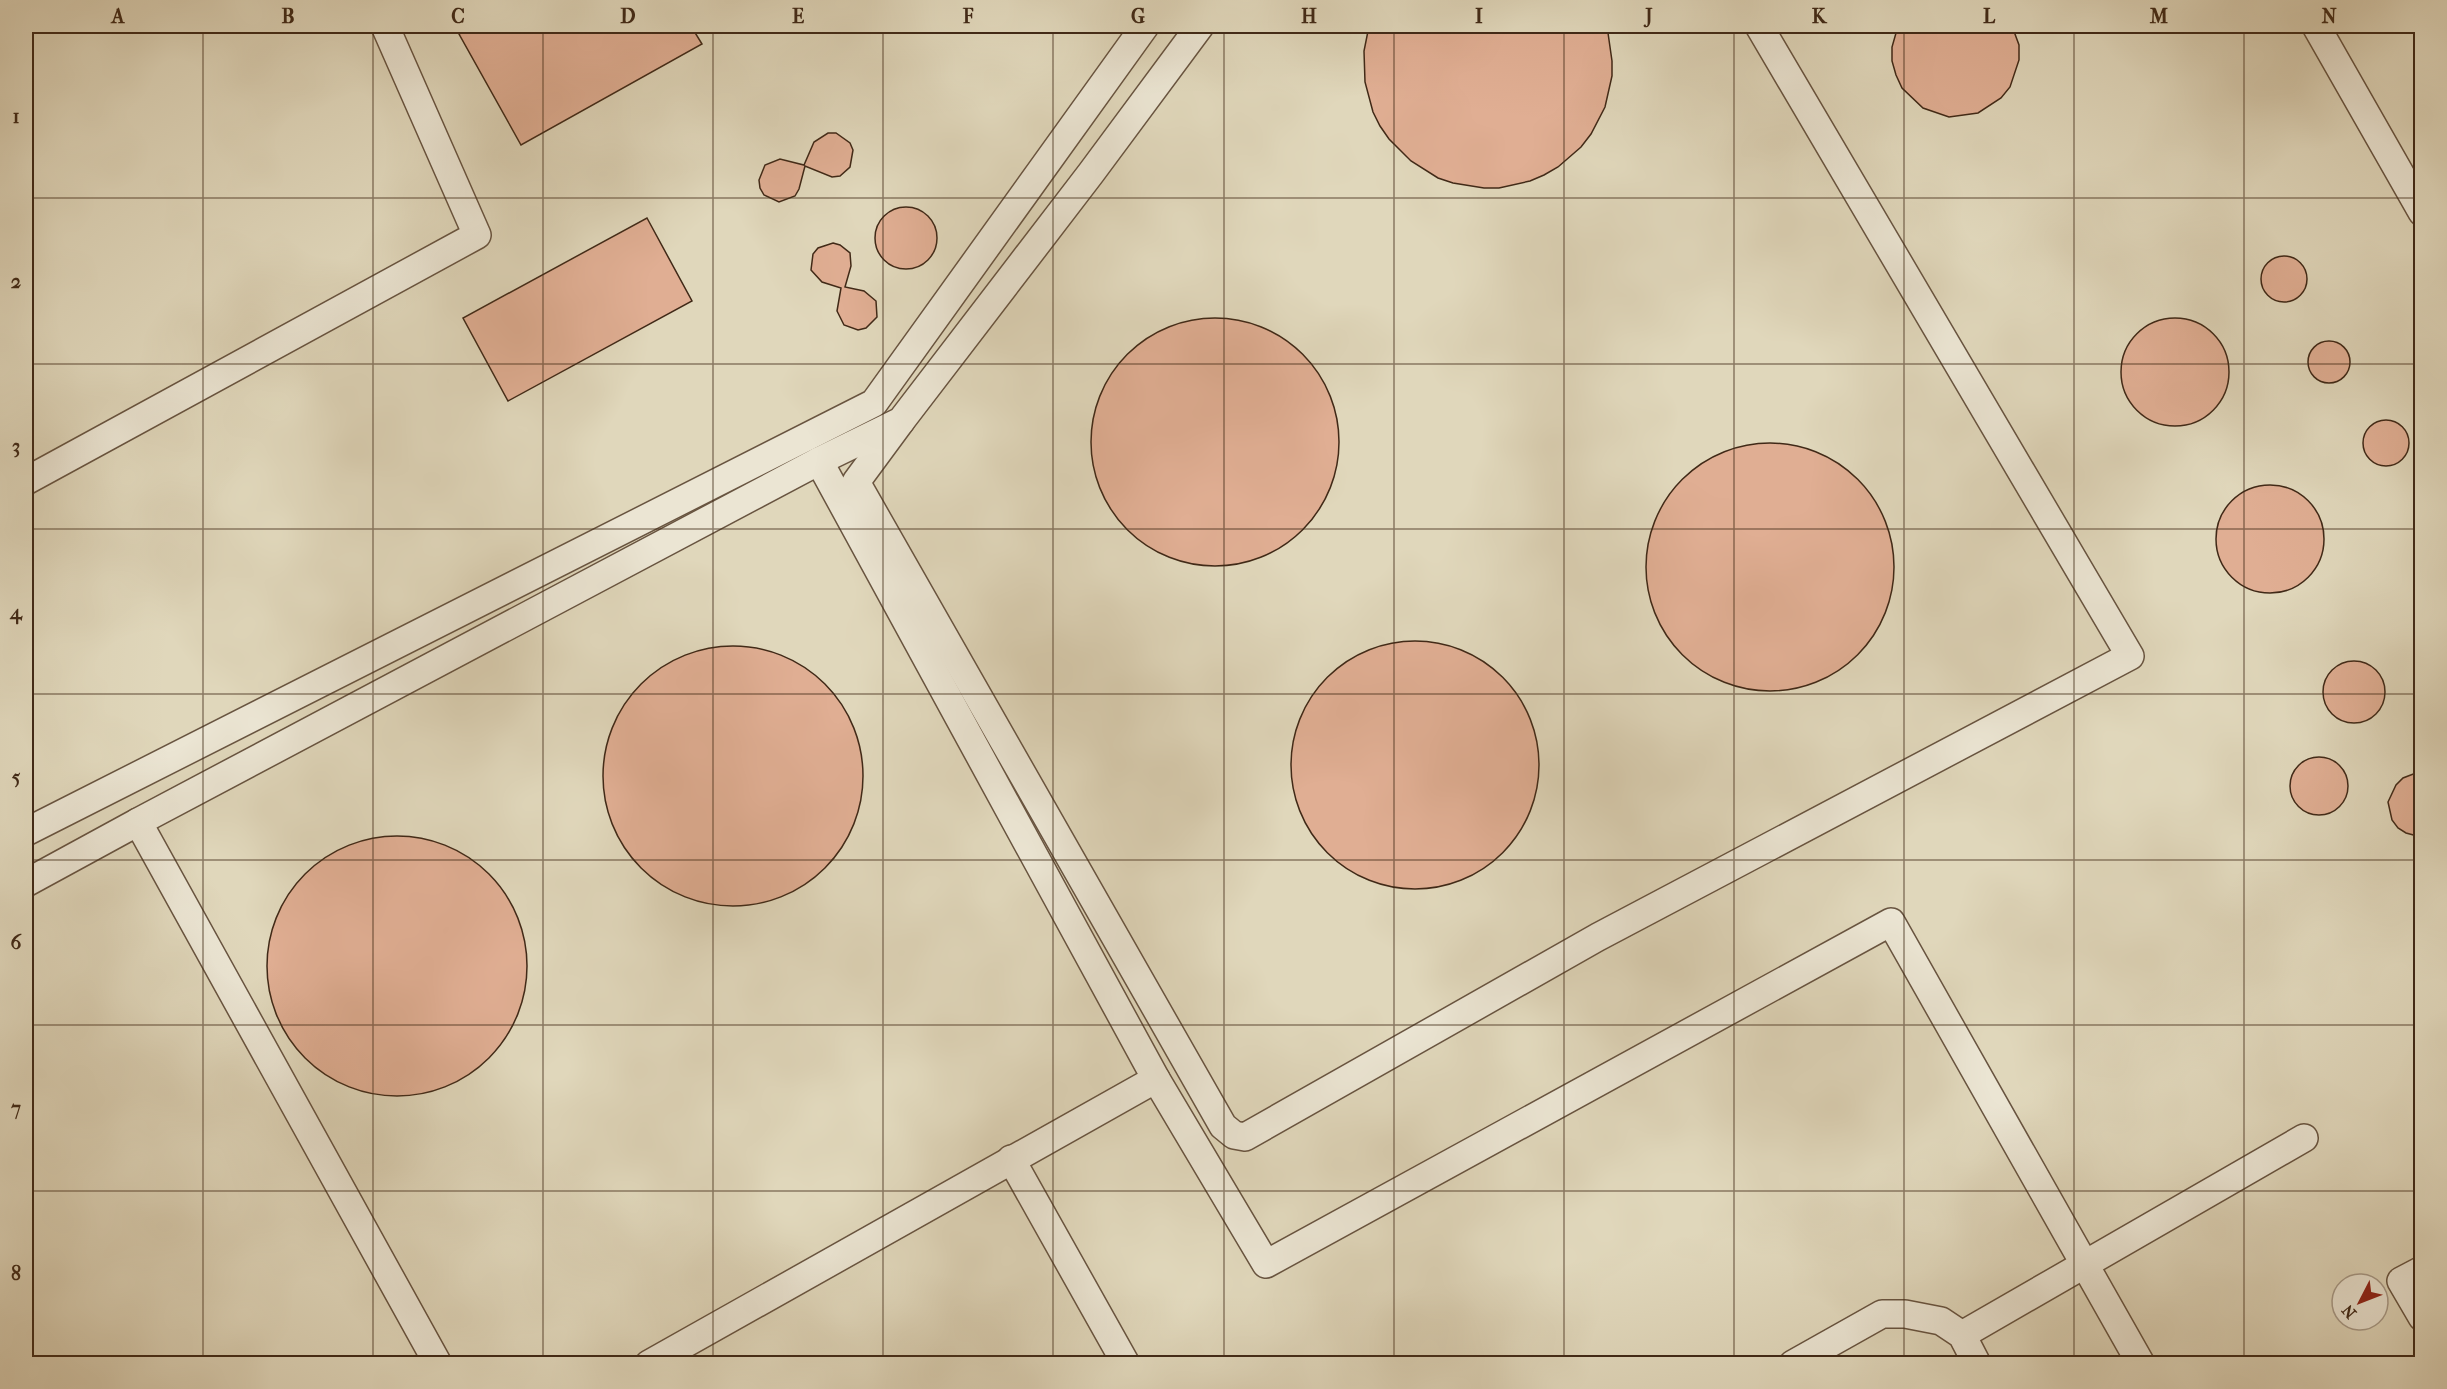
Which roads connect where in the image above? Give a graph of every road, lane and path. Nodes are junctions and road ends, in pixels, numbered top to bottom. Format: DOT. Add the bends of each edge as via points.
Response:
graph roads {
  1 [pos="385,26"];
  2 [pos="1145,26"];
  3 [pos="1200,26"];
  4 [pos="1759,26"];
  5 [pos="2316,26"];
  6 [pos="2421,212"];
  7 [pos="901,421"];
  8 [pos="819,461"];
  9 [pos="26,481"];
  10 [pos="138,822"];
  11 [pos="26,832"];
  12 [pos="26,883"];
  13 [pos="1156,1079"];
  14 [pos="2304,1137"];
  15 [pos="1011,1159"];
  16 [pos="2084,1263"];
  17 [pos="2421,1270"];
  18 [pos="2421,1317"];
  19 [pos="1962,1335"];
  20 [pos="438,1364"];
  21 [pos="649,1364"];
  22 [pos="1126,1364"];
  23 [pos="1793,1364"];
  24 [pos="1977,1364"];
  25 [pos="2141,1364"];
  1 -- 9 [label="street" via="477,235"];
  2 -- 11 [label="street" via="874,404"];
  3 -- 7 [label="street"];
  4 -- 7 [label="street" via="2130,656 1598,937 1245,1137 1234,1135 1223,1126 856,482"];
  5 -- 6 [label="street"];
  7 -- 8 [label="street"];
  8 -- 10 [label="street"];
  8 -- 13 [label="street"];
  10 -- 12 [label="street"];
  10 -- 20 [label="street"];
  13 -- 15 [label="street"];
  13 -- 16 [label="street" via="1266,1264 1891,922"];
  14 -- 16 [label="street"];
  15 -- 21 [label="street"];
  15 -- 22 [label="street"];
  16 -- 19 [label="street"];
  16 -- 25 [label="street"];
  17 -- 18 [label="street" via="2401,1281"];
  19 -- 23 [label="street" via="1941,1321 1882,1314"];
  19 -- 24 [label="street"];
}
